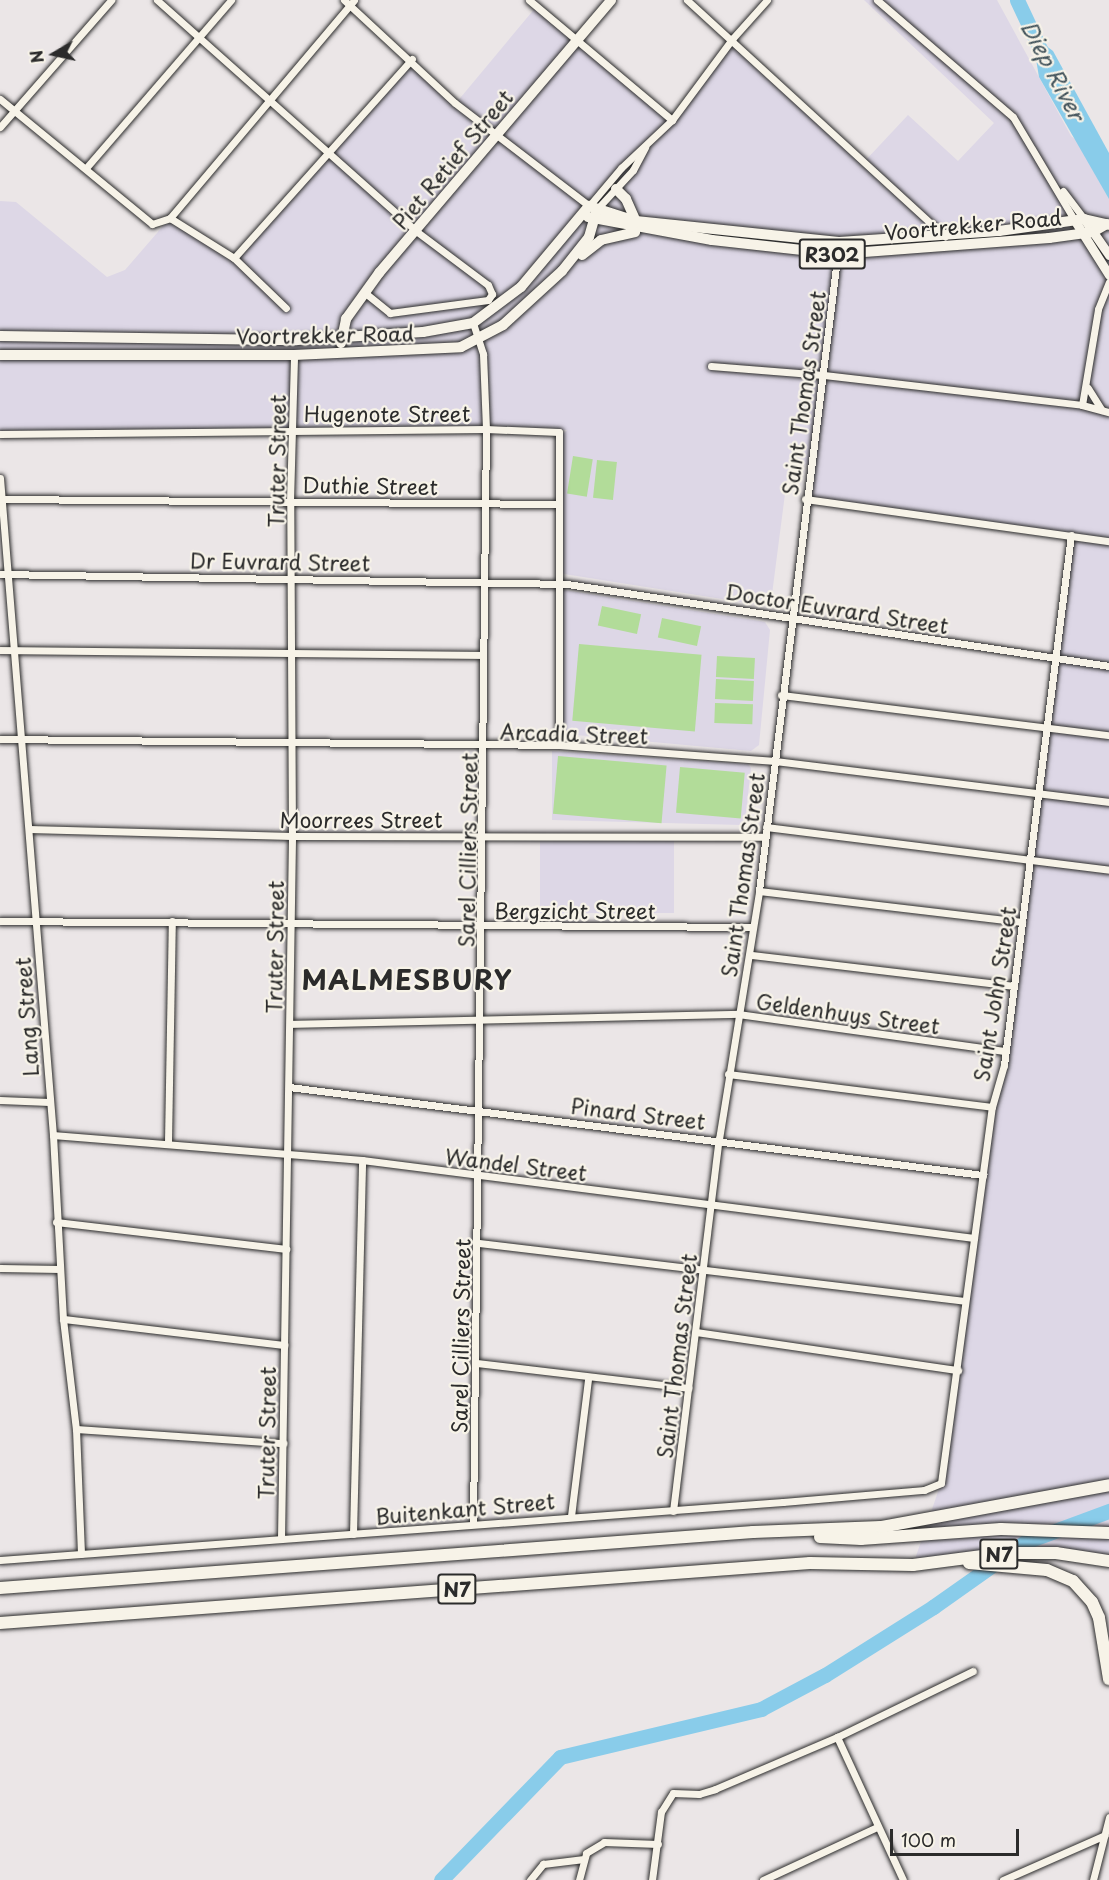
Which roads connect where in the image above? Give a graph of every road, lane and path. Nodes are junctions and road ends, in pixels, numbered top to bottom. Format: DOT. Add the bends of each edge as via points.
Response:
graph roads {
  1 [pos="111,0"];
  2 [pos="158,0"];
  3 [pos="231,0"];
  4 [pos="529,0"];
  5 [pos="611,0"];
  6 [pos="687,0"];
  7 [pos="767,0"];
  8 [pos="877,0"];
  9 [pos="350,2"];
  10 [pos="199,36"];
  11 [pos="733,38"];
  12 [pos="578,43"];
  13 [pos="412,59"];
  14 [pos="0,99"];
  15 [pos="270,99"];
  16 [pos="13,111"];
  17 [pos="672,120"];
  18 [pos="0,127"];
  19 [pos="495,136"];
  20 [pos="647,142"];
  21 [pos="332,153"];
  22 [pos="86,168"];
  23 [pos="616,189"];
  24 [pos="590,212"];
  25 [pos="170,218"];
  26 [pos="1080,220"];
  27 [pos="636,221"];
  28 [pos="1108,225"];
  29 [pos="647,230"];
  30 [pos="416,231"];
  31 [pos="1088,233"];
  32 [pos="944,234"];
  33 [pos="838,248"];
  34 [pos="954,248"];
  35 [pos="1109,255"];
  36 [pos="234,258"];
  37 [pos="562,271"];
  38 [pos="1109,275"];
  39 [pos="1109,282"];
  40 [pos="364,292"];
  41 [pos="286,308"];
  42 [pos="473,323"];
  43 [pos="0,336"];
  44 [pos="341,338"];
  45 [pos="481,340"];
  46 [pos="341,353"];
  47 [pos="0,355"];
  48 [pos="294,355"];
  49 [pos="711,366"];
  50 [pos="824,375"];
  51 [pos="1088,388"];
  52 [pos="1082,405"];
  53 [pos="1107,412"];
  54 [pos="486,429"];
  55 [pos="293,430"];
  56 [pos="0,434"];
  57 [pos="0,478"];
  58 [pos="2,499"];
  59 [pos="806,499"];
  60 [pos="291,501"];
  61 [pos="484,504"];
  62 [pos="558,504"];
  63 [pos="1071,535"];
  64 [pos="1109,541"];
  65 [pos="4,574"];
  66 [pos="291,578"];
  67 [pos="485,581"];
  68 [pos="559,584"];
  69 [pos="792,619"];
  70 [pos="0,650"];
  71 [pos="13,650"];
  72 [pos="292,650"];
  73 [pos="483,655"];
  74 [pos="1056,659"];
  75 [pos="1109,666"];
  76 [pos="781,694"];
  77 [pos="1046,728"];
  78 [pos="1109,735"];
  79 [pos="21,738"];
  80 [pos="0,739"];
  81 [pos="292,744"];
  82 [pos="559,745"];
  83 [pos="485,747"];
  84 [pos="775,761"];
  85 [pos="1039,794"];
  86 [pos="1109,802"];
  87 [pos="766,827"];
  88 [pos="29,829"];
  89 [pos="292,836"];
  90 [pos="482,836"];
  91 [pos="765,837"];
  92 [pos="1031,859"];
  93 [pos="1109,870"];
  94 [pos="759,891"];
  95 [pos="0,921"];
  96 [pos="172,921"];
  97 [pos="35,922"];
  98 [pos="1022,922"];
  99 [pos="290,925"];
  100 [pos="481,926"];
  101 [pos="753,927"];
  102 [pos="751,955"];
  103 [pos="1013,986"];
  104 [pos="738,1014"];
  105 [pos="481,1020"];
  106 [pos="290,1024"];
  107 [pos="1004,1052"];
  108 [pos="728,1074"];
  109 [pos="289,1087"];
  110 [pos="0,1100"];
  111 [pos="49,1102"];
  112 [pos="992,1107"];
  113 [pos="479,1112"];
  114 [pos="53,1135"];
  115 [pos="718,1139"];
  116 [pos="168,1142"];
  117 [pos="288,1153"];
  118 [pos="362,1160"];
  119 [pos="983,1175"];
  120 [pos="478,1177"];
  121 [pos="711,1206"];
  122 [pos="56,1222"];
  123 [pos="974,1238"];
  124 [pos="479,1243"];
  125 [pos="286,1249"];
  126 [pos="0,1268"];
  127 [pos="60,1269"];
  128 [pos="703,1269"];
  129 [pos="965,1301"];
  130 [pos="63,1319"];
  131 [pos="696,1332"];
  132 [pos="284,1345"];
  133 [pos="476,1363"];
  134 [pos="958,1370"];
  135 [pos="588,1378"];
  136 [pos="689,1388"];
  137 [pos="76,1429"];
  138 [pos="284,1443"];
  139 [pos="1109,1485"];
  140 [pos="933,1487"];
  141 [pos="673,1511"];
  142 [pos="570,1516"];
  143 [pos="473,1523"];
  144 [pos="753,1533"];
  145 [pos="1109,1533"];
  146 [pos="353,1534"];
  147 [pos="280,1539"];
  148 [pos="81,1554"];
  149 [pos="0,1560"];
  150 [pos="943,1561"];
  151 [pos="1109,1561"];
  152 [pos="0,1588"];
  153 [pos="0,1623"];
  154 [pos="973,1671"];
  155 [pos="1109,1679"];
  156 [pos="837,1737"];
  157 [pos="1109,1817"];
  158 [pos="877,1827"];
  159 [pos="1105,1834"];
  160 [pos="658,1844"];
  161 [pos="582,1859"];
  162 [pos="530,1880"];
  163 [pos="579,1880"];
  164 [pos="652,1880"];
  165 [pos="763,1880"];
  166 [pos="903,1880"];
  167 [pos="1003,1880"];
  168 [pos="1093,1880"];
  1 -- 16 [label="street"];
  2 -- 10 [label="street"];
  3 -- 10 [label="street"];
  4 -- 12 [label="street"];
  5 -- 12 [label="main road, Piet Retief Street"];
  6 -- 11 [label="street"];
  7 -- 11 [label="street"];
  8 -- 26 [label="street" via="1013,117"];
  9 -- 13 [label="street"];
  9 -- 15 [label="street"];
  10 -- 15 [label="street"];
  10 -- 22 [label="street"];
  11 -- 17 [label="street"];
  11 -- 32 [label="street"];
  12 -- 17 [label="street"];
  12 -- 19 [label="main road, Piet Retief Street"];
  13 -- 19 [label="street" via="455,103"];
  13 -- 21 [label="street"];
  14 -- 16 [label="street"];
  15 -- 21 [label="street"];
  15 -- 25 [label="street"];
  16 -- 18 [label="street"];
  16 -- 22 [label="street"];
  17 -- 20 [label="street"];
  19 -- 24 [label="street"];
  19 -- 30 [label="main road, Piet Retief Street"];
  20 -- 23 [label="street" via="642,158"];
  20 -- 24 [label="street"];
  21 -- 30 [label="street"];
  21 -- 36 [label="street"];
  22 -- 25 [label="street" via="152,224"];
  23 -- 24 [label="street"];
  23 -- 27 [label="main road" via="626,199"];
  24 -- 27 [label="main road, Voortrekker Road / R302"];
  24 -- 29 [label="main road, Voortrekker Road / R302"];
  24 -- 37 [label="main road, Voortrekker Road" via="589,237"];
  24 -- 42 [label="main road" via="521,287"];
  25 -- 36 [label="street"];
  26 -- 28 [label="main road, Voortrekker Road / R302"];
  26 -- 31 [label="main road"];
  26 -- 32 [label="main road, Voortrekker Road / R302"];
  27 -- 33 [label="main road, Voortrekker Road / R302"];
  28 -- 31 [label="main road, Voortrekker Road / R302"];
  29 -- 33 [label="main road, Voortrekker Road / R302"];
  29 -- 37 [label="main road" via="601,240"];
  30 -- 40 [label="main road, Piet Retief Street"];
  30 -- 40 [label="street" via="488,285 492,294 488,300 390,313"];
  31 -- 34 [label="main road, Voortrekker Road / R302"];
  31 -- 35 [label="main road"];
  31 -- 38 [label="main road"];
  32 -- 33 [label="main road, Voortrekker Road / R302"];
  32 -- 34 [label="street"];
  33 -- 34 [label="main road, Voortrekker Road / R302"];
  33 -- 50 [label="street, Saint Thomas Street"];
  36 -- 41 [label="street"];
  37 -- 45 [label="main road, Voortrekker Road" via="514,316"];
  39 -- 51 [label="street" via="1098,309"];
  40 -- 44 [label="main road, Piet Retief Street" via="346,319"];
  42 -- 44 [label="main road, Voortrekker Road"];
  42 -- 45 [label="street, Sarel Cilliers Street"];
  43 -- 44 [label="main road, Voortrekker Road"];
  44 -- 46 [label="main road, Piet Retief Street"];
  45 -- 46 [label="main road, Voortrekker Road" via="435,350"];
  45 -- 54 [label="street, Sarel Cilliers Street"];
  46 -- 48 [label="main road, Voortrekker Road"];
  47 -- 48 [label="main road, Voortrekker Road"];
  48 -- 55 [label="street, Truter Street"];
  49 -- 50 [label="street"];
  50 -- 52 [label="street"];
  50 -- 59 [label="street, Saint Thomas Street"];
  51 -- 52 [label="street"];
  51 -- 53 [label="street" via="1095,404"];
  52 -- 53 [label="street"];
  54 -- 55 [label="street, Hugenote Street"];
  54 -- 61 [label="street, Sarel Cilliers Street"];
  54 -- 62 [label="street, Hugenote Street" via="559,432"];
  55 -- 56 [label="street, Hugenote Street"];
  55 -- 60 [label="street, Truter Street"];
  57 -- 58 [label="street, Lang Street"];
  58 -- 60 [label="street, Duthie Street"];
  58 -- 65 [label="street, Lang Street"];
  59 -- 63 [label="street"];
  59 -- 69 [label="street, Saint Thomas Street"];
  60 -- 61 [label="street, Duthie Street"];
  60 -- 66 [label="street, Truter Street"];
  61 -- 62 [label="street, Duthie Street"];
  61 -- 67 [label="street, Sarel Cilliers Street"];
  62 -- 68 [label="street"];
  63 -- 64 [label="street"];
  63 -- 74 [label="street, Saint John Street"];
  65 -- 66 [label="street, Dr Euvrard Street"];
  65 -- 71 [label="street, Lang Street"];
  66 -- 67 [label="street, Dr Euvrard Street"];
  66 -- 72 [label="street, Truter Street"];
  67 -- 68 [label="street, Dr Euvrard Street"];
  67 -- 73 [label="street, Sarel Cilliers Street"];
  68 -- 69 [label="street, Doctor Euvrard Street"];
  68 -- 82 [label="street"];
  69 -- 74 [label="street, Doctor Euvrard Street"];
  69 -- 76 [label="street, Saint Thomas Street"];
  70 -- 71 [label="street"];
  71 -- 72 [label="street"];
  71 -- 79 [label="street, Lang Street"];
  72 -- 73 [label="street"];
  72 -- 81 [label="street, Truter Street"];
  73 -- 83 [label="street, Sarel Cilliers Street"];
  74 -- 75 [label="street, Doctor Euvrard Street"];
  74 -- 77 [label="street, Saint John Street"];
  76 -- 77 [label="street"];
  76 -- 84 [label="street, Saint Thomas Street"];
  77 -- 78 [label="street"];
  77 -- 85 [label="street, Saint John Street"];
  79 -- 80 [label="street, Arcadia Street"];
  79 -- 81 [label="street, Arcadia Street"];
  79 -- 88 [label="street, Lang Street"];
  81 -- 83 [label="street, Arcadia Street"];
  81 -- 89 [label="street, Truter Street"];
  82 -- 83 [label="street, Arcadia Street"];
  82 -- 84 [label="street, Arcadia Street"];
  83 -- 90 [label="street, Sarel Cilliers Street"];
  84 -- 85 [label="street, Arcadia Street"];
  84 -- 87 [label="street, Saint Thomas Street"];
  85 -- 86 [label="street, Arcadia Street"];
  85 -- 92 [label="street, Saint John Street"];
  87 -- 91 [label="street, Saint Thomas Street"];
  87 -- 92 [label="street"];
  88 -- 89 [label="street, Moorrees Street"];
  88 -- 97 [label="street, Lang Street"];
  89 -- 90 [label="street, Moorrees Street"];
  89 -- 99 [label="street, Truter Street"];
  90 -- 91 [label="street, Moorrees Street"];
  90 -- 100 [label="street, Sarel Cilliers Street"];
  91 -- 94 [label="street, Saint Thomas Street"];
  92 -- 93 [label="street"];
  92 -- 98 [label="street, Saint John Street"];
  94 -- 98 [label="street"];
  94 -- 101 [label="street, Saint Thomas Street"];
  95 -- 97 [label="street, Bergzicht Street"];
  96 -- 97 [label="street, Bergzicht Street"];
  96 -- 99 [label="street, Bergzicht Street"];
  96 -- 116 [label="street"];
  97 -- 111 [label="street, Lang Street"];
  98 -- 103 [label="street, Saint John Street"];
  99 -- 100 [label="street, Bergzicht Street"];
  99 -- 106 [label="street, Truter Street"];
  100 -- 101 [label="street, Bergzicht Street"];
  100 -- 105 [label="street, Sarel Cilliers Street"];
  101 -- 102 [label="street, Saint Thomas Street"];
  102 -- 103 [label="street"];
  102 -- 104 [label="street, Saint Thomas Street"];
  103 -- 107 [label="street, Saint John Street"];
  104 -- 105 [label="street, Geldenhuys Street"];
  104 -- 107 [label="street, Geldenhuys Street"];
  104 -- 108 [label="street, Saint Thomas Street"];
  105 -- 106 [label="street, Geldenhuys Street"];
  105 -- 113 [label="street, Sarel Cilliers Street"];
  106 -- 109 [label="street, Truter Street"];
  107 -- 112 [label="street, Saint John Street"];
  108 -- 112 [label="street"];
  108 -- 115 [label="street, Saint Thomas Street"];
  109 -- 113 [label="street, Pinard Street"];
  109 -- 117 [label="street, Truter Street"];
  110 -- 111 [label="street"];
  111 -- 114 [label="street, Lang Street"];
  112 -- 119 [label="street, Saint John Street"];
  113 -- 115 [label="street, Pinard Street"];
  113 -- 120 [label="street, Sarel Cilliers Street"];
  114 -- 116 [label="street, Wandel Street"];
  114 -- 122 [label="street, Lang Street"];
  115 -- 119 [label="street, Pinard Street"];
  115 -- 121 [label="street, Saint Thomas Street"];
  116 -- 117 [label="street, Wandel Street"];
  117 -- 118 [label="street, Wandel Street"];
  117 -- 125 [label="street, Truter Street"];
  118 -- 120 [label="street, Wandel Street"];
  118 -- 146 [label="street"];
  119 -- 123 [label="street, Saint John Street"];
  120 -- 121 [label="street, Wandel Street"];
  120 -- 124 [label="street, Sarel Cilliers Street"];
  121 -- 123 [label="street, Wandel Street"];
  121 -- 128 [label="street, Saint Thomas Street"];
  122 -- 125 [label="street"];
  122 -- 127 [label="street, Lang Street"];
  123 -- 129 [label="street, Saint John Street"];
  124 -- 128 [label="street"];
  124 -- 133 [label="street, Sarel Cilliers Street"];
  125 -- 132 [label="street, Truter Street"];
  126 -- 127 [label="street"];
  127 -- 130 [label="street, Lang Street"];
  128 -- 129 [label="street"];
  128 -- 131 [label="street, Saint Thomas Street"];
  129 -- 134 [label="street, Saint John Street"];
  130 -- 132 [label="street"];
  130 -- 137 [label="street, Lang Street"];
  131 -- 134 [label="street"];
  131 -- 136 [label="street, Saint Thomas Street"];
  132 -- 138 [label="street, Truter Street"];
  133 -- 135 [label="street"];
  133 -- 143 [label="street, Sarel Cilliers Street"];
  134 -- 140 [label="street, Saint John Street" via="945,1468 941,1483"];
  135 -- 136 [label="street"];
  135 -- 142 [label="street"];
  136 -- 141 [label="street, Saint Thomas Street"];
  137 -- 138 [label="street"];
  137 -- 148 [label="street, Lang Street"];
  138 -- 147 [label="street, Truter Street"];
  139 -- 144 [label="highway" via="881,1527"];
  140 -- 141 [label="street, Buitenkant Street"];
  141 -- 142 [label="street, Buitenkant Street"];
  142 -- 143 [label="street, Buitenkant Street"];
  143 -- 146 [label="street, Buitenkant Street"];
  144 -- 145 [label="highway, N7" via="861,1539 1001,1529"];
  144 -- 152 [label="highway, N7"];
  146 -- 147 [label="street, Buitenkant Street"];
  147 -- 148 [label="street, Buitenkant Street"];
  148 -- 149 [label="street, Buitenkant Street"];
  150 -- 151 [label="highway, N7" via="1005,1553 1056,1553"];
  150 -- 153 [label="highway, N7" via="914,1565 810,1563"];
  150 -- 155 [label="highway" via="1047,1569 1073,1581 1100,1618"];
  154 -- 156 [label="street"];
  156 -- 158 [label="street"];
  156 -- 160 [label="street" via="715,1789 699,1794 678,1792 664,1802"];
  157 -- 159 [label="street"];
  158 -- 165 [label="street"];
  158 -- 166 [label="street"];
  159 -- 167 [label="street"];
  159 -- 168 [label="street"];
  160 -- 161 [label="street" via="615,1839 594,1847"];
  160 -- 164 [label="street"];
  161 -- 162 [label="street" via="543,1864"];
  161 -- 163 [label="street"];
}
